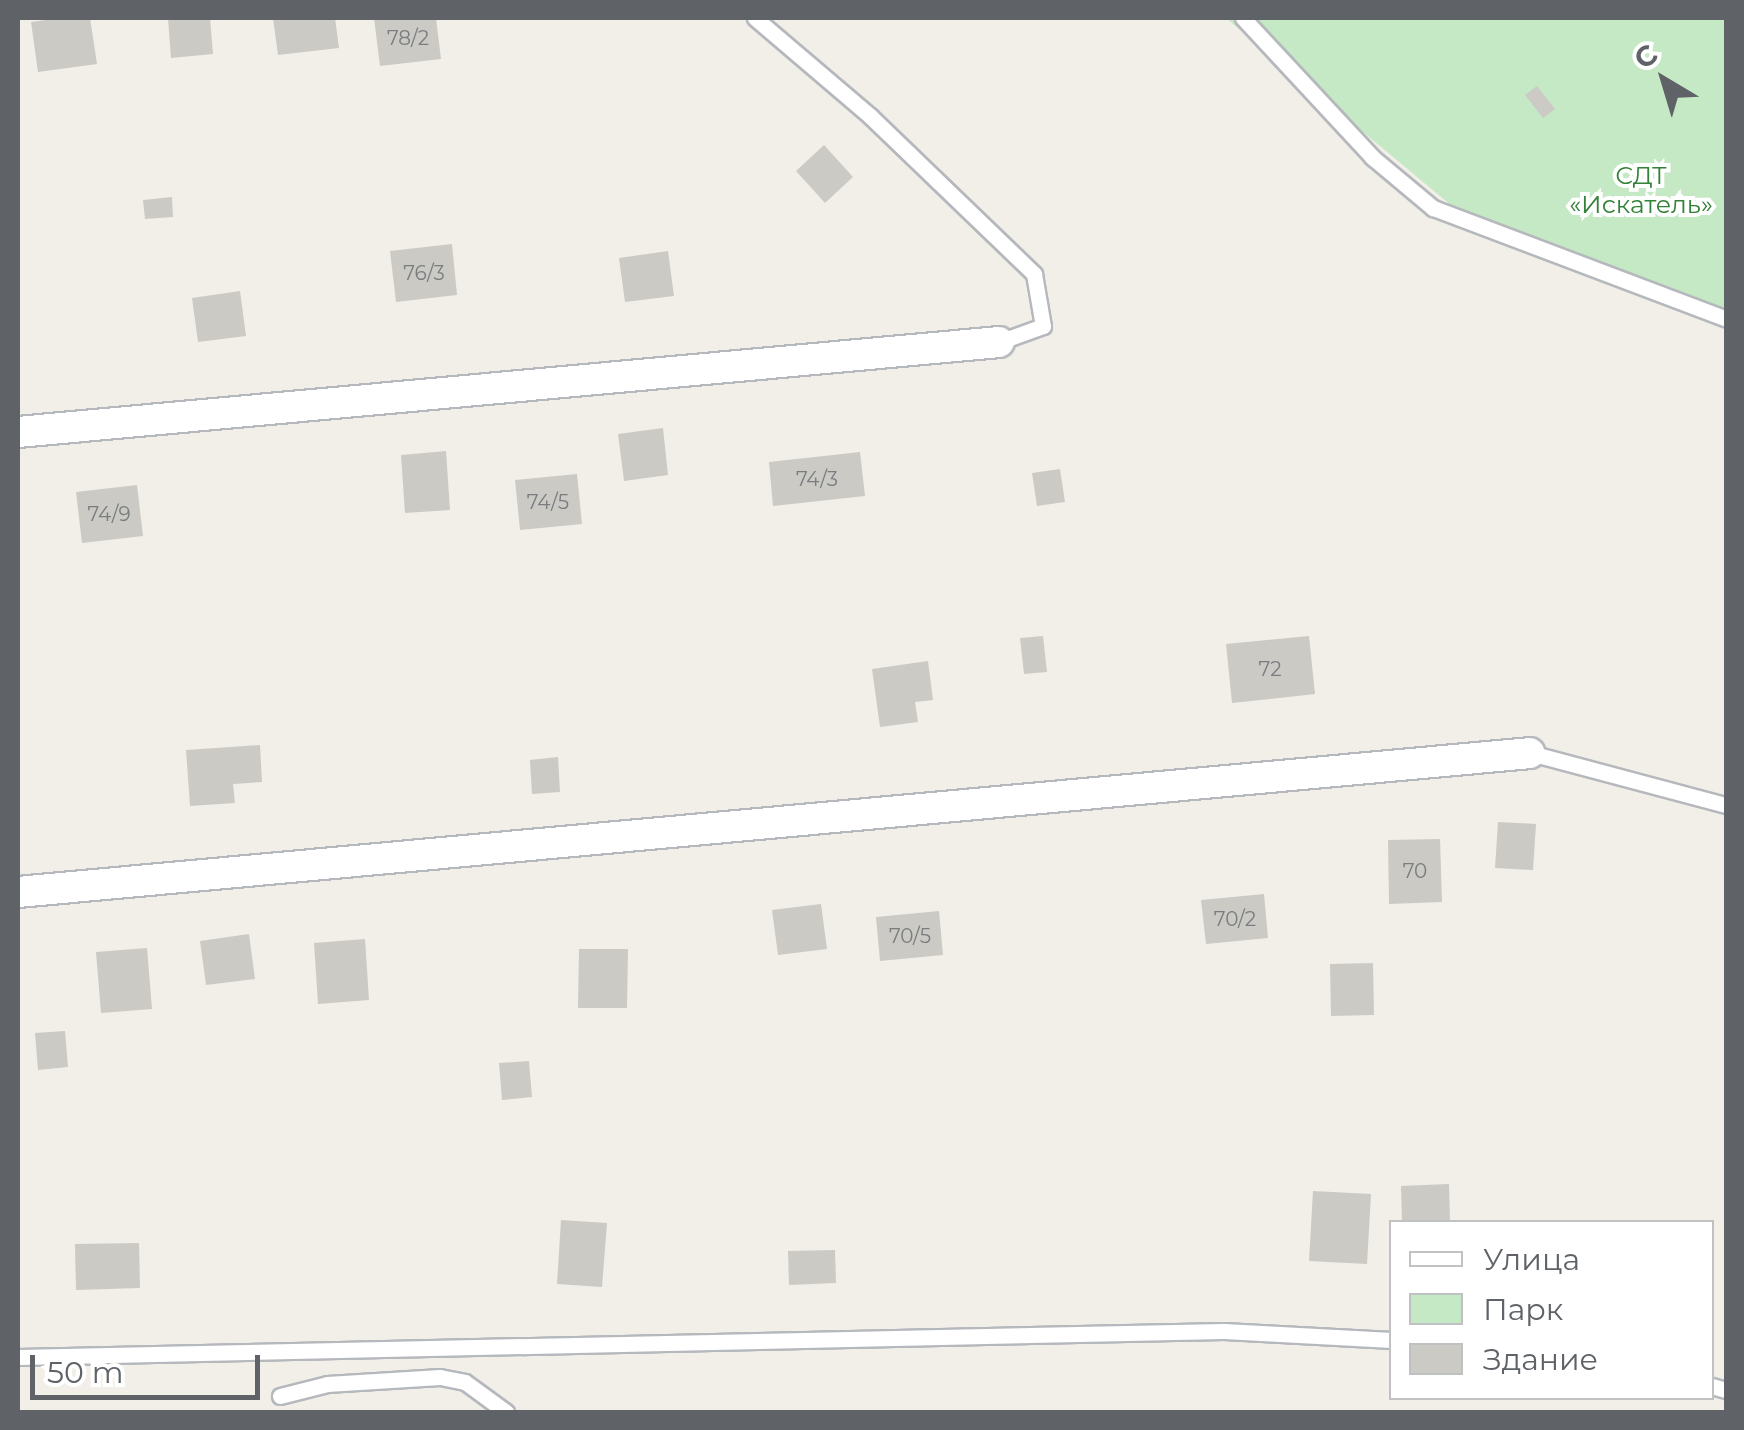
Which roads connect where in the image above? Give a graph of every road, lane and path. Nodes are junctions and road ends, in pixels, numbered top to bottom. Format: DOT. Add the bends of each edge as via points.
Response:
graph roads {
  1 [pos="755,18"];
  2 [pos="1243,18"];
  3 [pos="1726,318"];
  4 [pos="999,342"];
  5 [pos="18,432"];
  6 [pos="1530,754"];
  7 [pos="1726,805"];
  8 [pos="18,892"];
  9 [pos="1389,1340"];
  10 [pos="18,1357"];
  11 [pos="280,1396"];
  12 [pos="506,1412"];
  1 -- 4 [label="lane" via="870,116 1034,274 1043,326"];
  2 -- 3 [label="lane" via="1372,157 1433,208"];
  4 -- 5 [label="street"];
  6 -- 7 [label="lane"];
  6 -- 8 [label="street"];
  9 -- 10 [label="lane" via="1224,1331"];
  11 -- 12 [label="lane" via="327,1384 440,1377 465,1382"];
}
